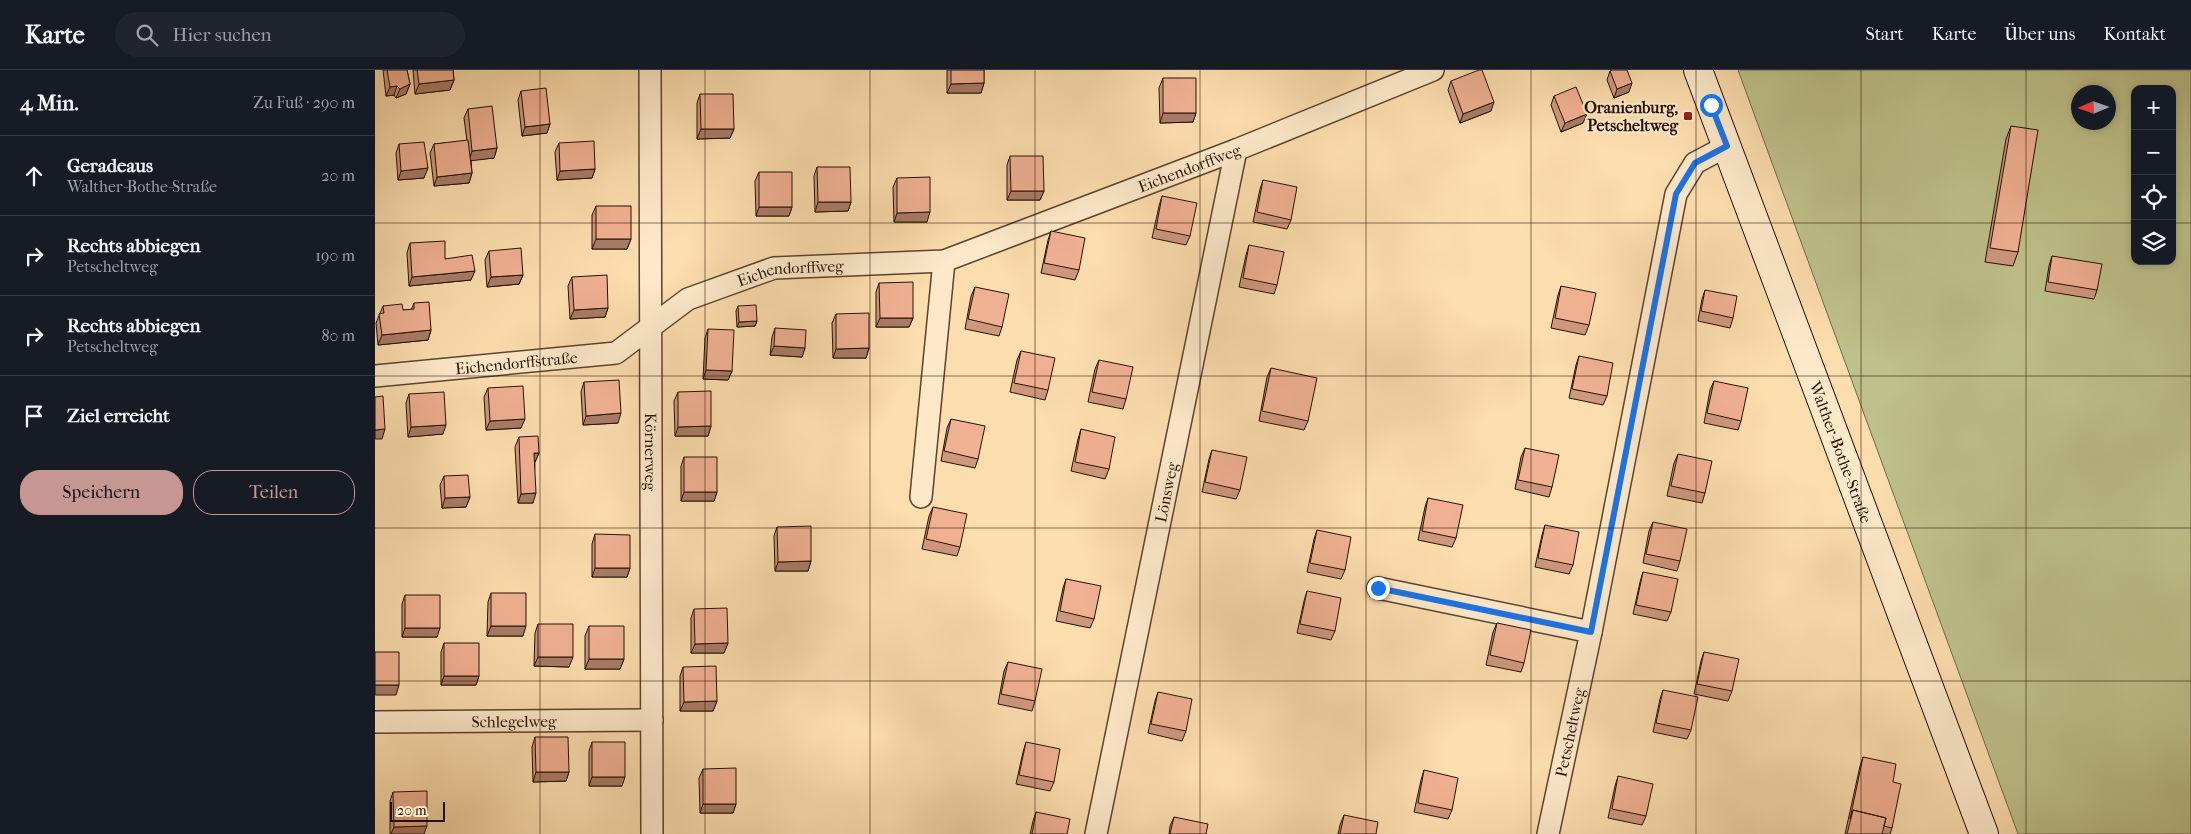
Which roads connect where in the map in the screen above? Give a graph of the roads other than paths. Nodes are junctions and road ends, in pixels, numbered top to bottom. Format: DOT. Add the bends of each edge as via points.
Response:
graph roads {
  1 [pos="650,70"];
  2 [pos="1433,70"];
  3 [pos="1698,70"];
  4 [pos="1727,146"];
  5 [pos="1236,150"];
  6 [pos="944,261"];
  7 [pos="650,327"];
  8 [pos="375,376"];
  9 [pos="921,498"];
  10 [pos="1378,588"];
  11 [pos="1591,632"];
  12 [pos="652,720"];
  13 [pos="375,722"];
  14 [pos="652,834"];
  15 [pos="1095,834"];
  16 [pos="1548,834"];
  17 [pos="1984,834"];
  1 -- 7 [label="street, Körnerweg"];
  2 -- 5 [label="street, Eichendorffweg"];
  3 -- 4 [label="street, Walther-Bothe-Straße"];
  4 -- 11 [label="street, Petscheltweg" via="1695,163 1676,194"];
  4 -- 17 [label="street, Walther-Bothe-Straße"];
  5 -- 6 [label="street, Eichendorffweg"];
  5 -- 15 [label="street, Lönsweg"];
  6 -- 7 [label="street, Eichendorffweg" via="774,268 688,298"];
  6 -- 9 [label="street"];
  7 -- 8 [label="street, Eichendorffstraße" via="615,353"];
  7 -- 12 [label="street, Körnerweg"];
  10 -- 11 [label="street"];
  11 -- 16 [label="street, Petscheltweg"];
  12 -- 13 [label="street, Schlegelweg"];
  12 -- 14 [label="street, Körnerweg"];
}
